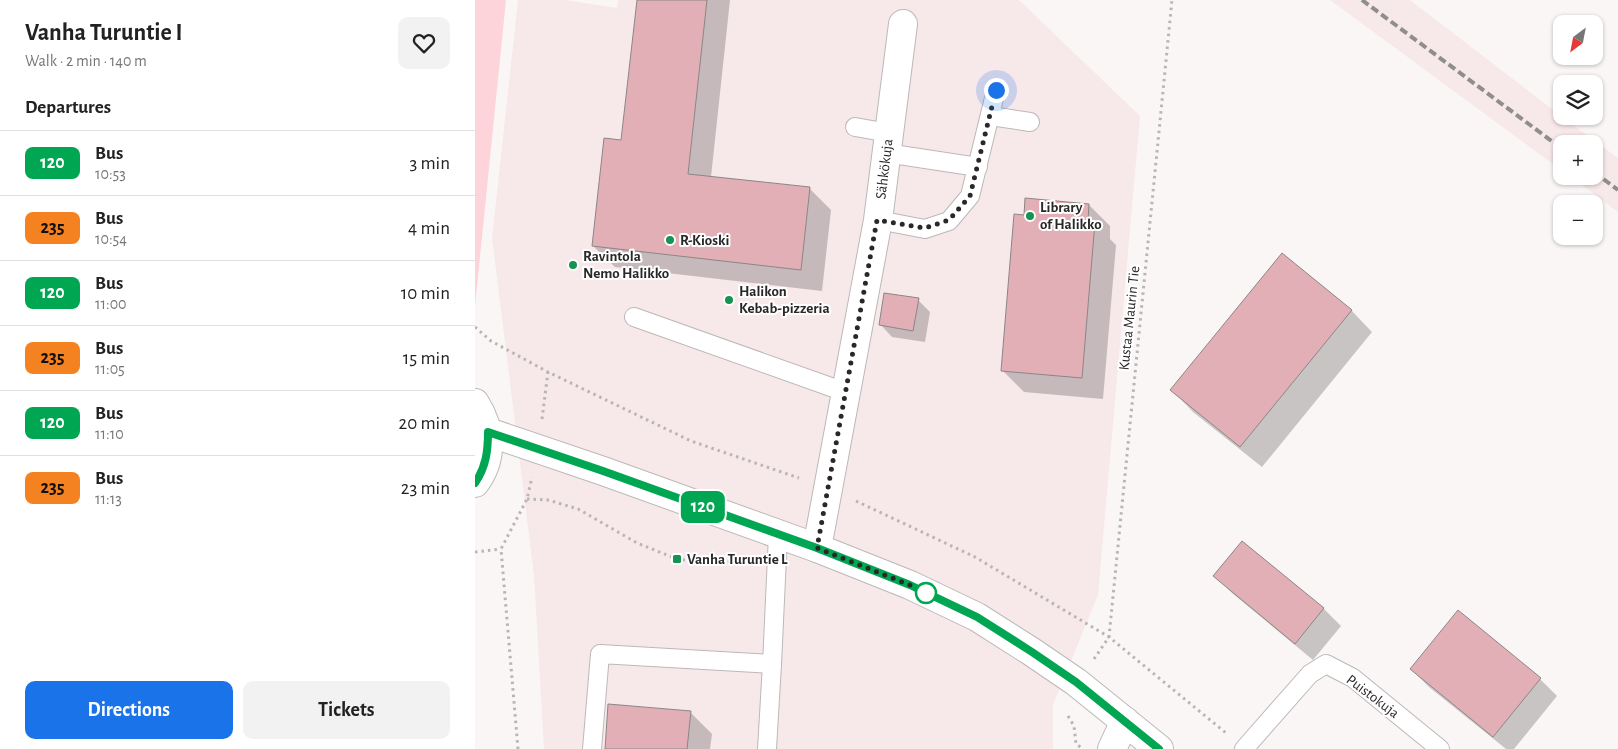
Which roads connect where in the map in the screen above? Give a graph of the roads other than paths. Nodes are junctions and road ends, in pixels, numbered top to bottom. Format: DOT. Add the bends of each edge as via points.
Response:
graph roads {
  1 [pos="903,24"];
  2 [pos="996,90"];
  3 [pos="991,116"];
  4 [pos="1029,122"];
  5 [pos="855,127"];
  6 [pos="888,143"];
  7 [pos="978,167"];
  8 [pos="877,220"];
  9 [pos="634,317"];
  10 [pos="845,392"];
  11 [pos="475,403"];
  12 [pos="488,432"];
  13 [pos="475,482"];
  14 [pos="779,534"];
  15 [pos="817,548"];
  16 [pos="772,664"];
  17 [pos="1125,721"];
  18 [pos="592,749"];
  19 [pos="767,749"];
  20 [pos="1111,749"];
  21 [pos="1159,749"];
  22 [pos="1244,749"];
  23 [pos="1440,749"];
  1 -- 6 [label="street, Sähkökuja"];
  2 -- 3 [label="lane"];
  3 -- 4 [label="lane"];
  3 -- 7 [label="lane"];
  5 -- 6 [label="lane"];
  6 -- 7 [label="lane"];
  6 -- 8 [label="street, Sähkökuja"];
  7 -- 8 [label="lane" via="970,196 949,220 925,228"];
  8 -- 10 [label="street, Sähkökuja"];
  9 -- 10 [label="lane"];
  10 -- 15 [label="street, Sähkökuja"];
  11 -- 12 [label="street"];
  12 -- 13 [label="street" via="485,466"];
  12 -- 14 [label="street"];
  14 -- 15 [label="street"];
  14 -- 16 [label="lane"];
  15 -- 17 [label="street" via="910,585 977,617 1076,682"];
  16 -- 18 [label="lane" via="600,654"];
  16 -- 19 [label="lane"];
  17 -- 20 [label="street"];
  17 -- 21 [label="street"];
  22 -- 23 [label="lane, Puistokuja" via="1310,674 1325,664 1353,678"];
}
